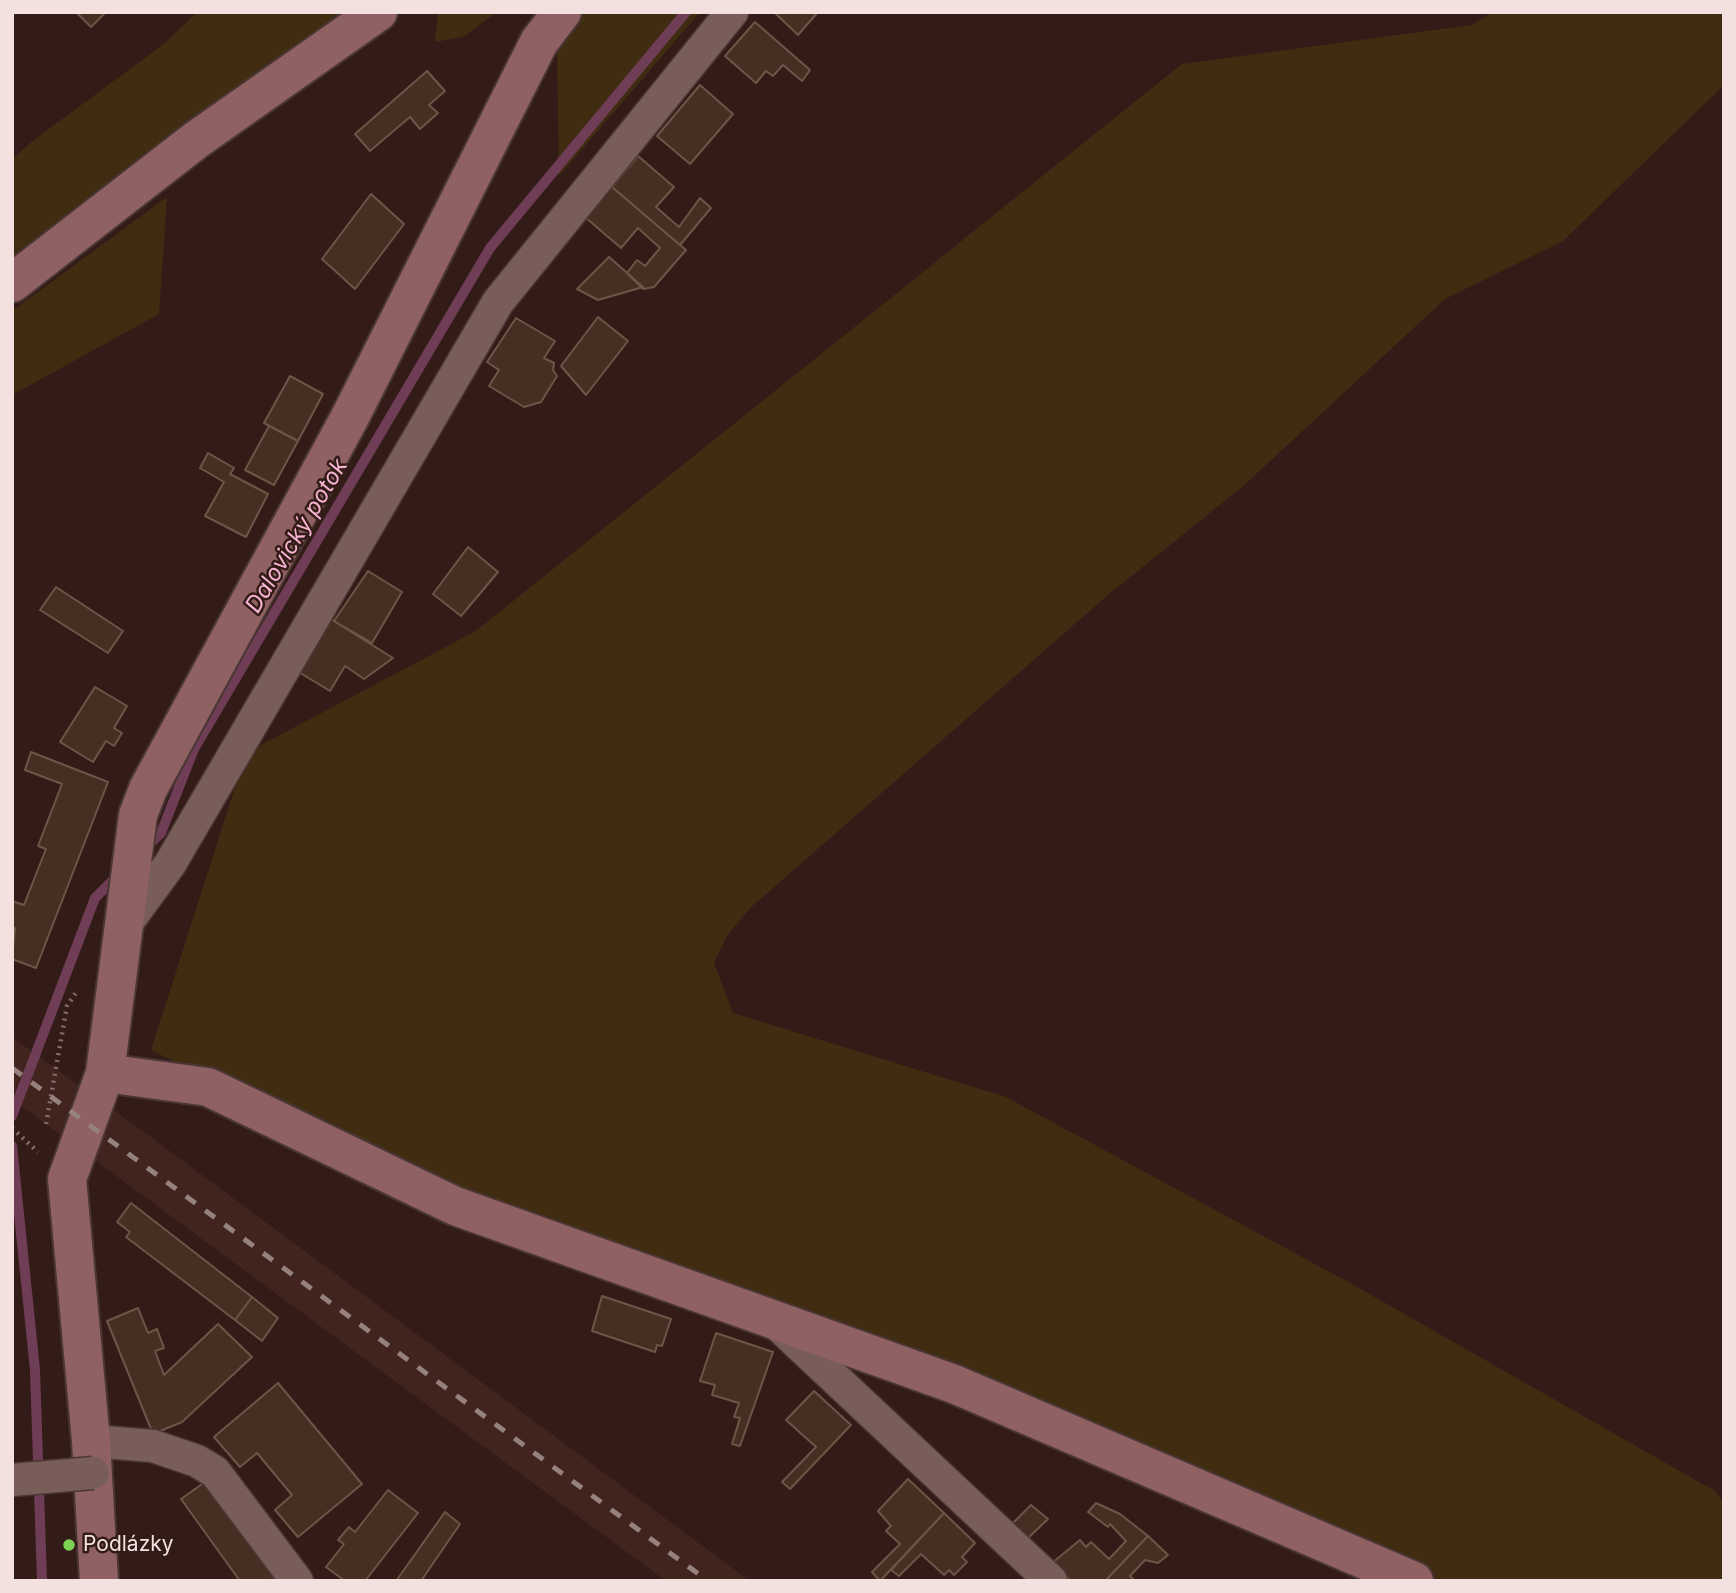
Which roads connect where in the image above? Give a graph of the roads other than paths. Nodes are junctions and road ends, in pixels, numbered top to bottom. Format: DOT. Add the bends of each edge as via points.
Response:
graph roads {
  1 [pos="378,12"];
  2 [pos="562,12"];
  3 [pos="732,12"];
  4 [pos="12,283"];
  5 [pos="127,908"];
  6 [pos="105,1073"];
  7 [pos="772,1319"];
  8 [pos="92,1457"];
  9 [pos="12,1479"];
  10 [pos="99,1581"];
  11 [pos="297,1581"];
  12 [pos="1051,1581"];
  13 [pos="1414,1581"];
  1 -- 4 [label="main road" via="196,141"];
  2 -- 5 [label="main road" via="539,42 350,417 148,789 134,837"];
  3 -- 5 [label="street" via="498,302 170,864"];
  5 -- 6 [label="main road"];
  6 -- 7 [label="main road" via="208,1087 455,1206"];
  6 -- 8 [label="main road" via="67,1179"];
  7 -- 12 [label="street"];
  7 -- 13 [label="main road" via="954,1384"];
  8 -- 9 [label="street, bridge"];
  8 -- 10 [label="main road"];
  8 -- 11 [label="street" via="153,1446 197,1461 215,1472"];
}
